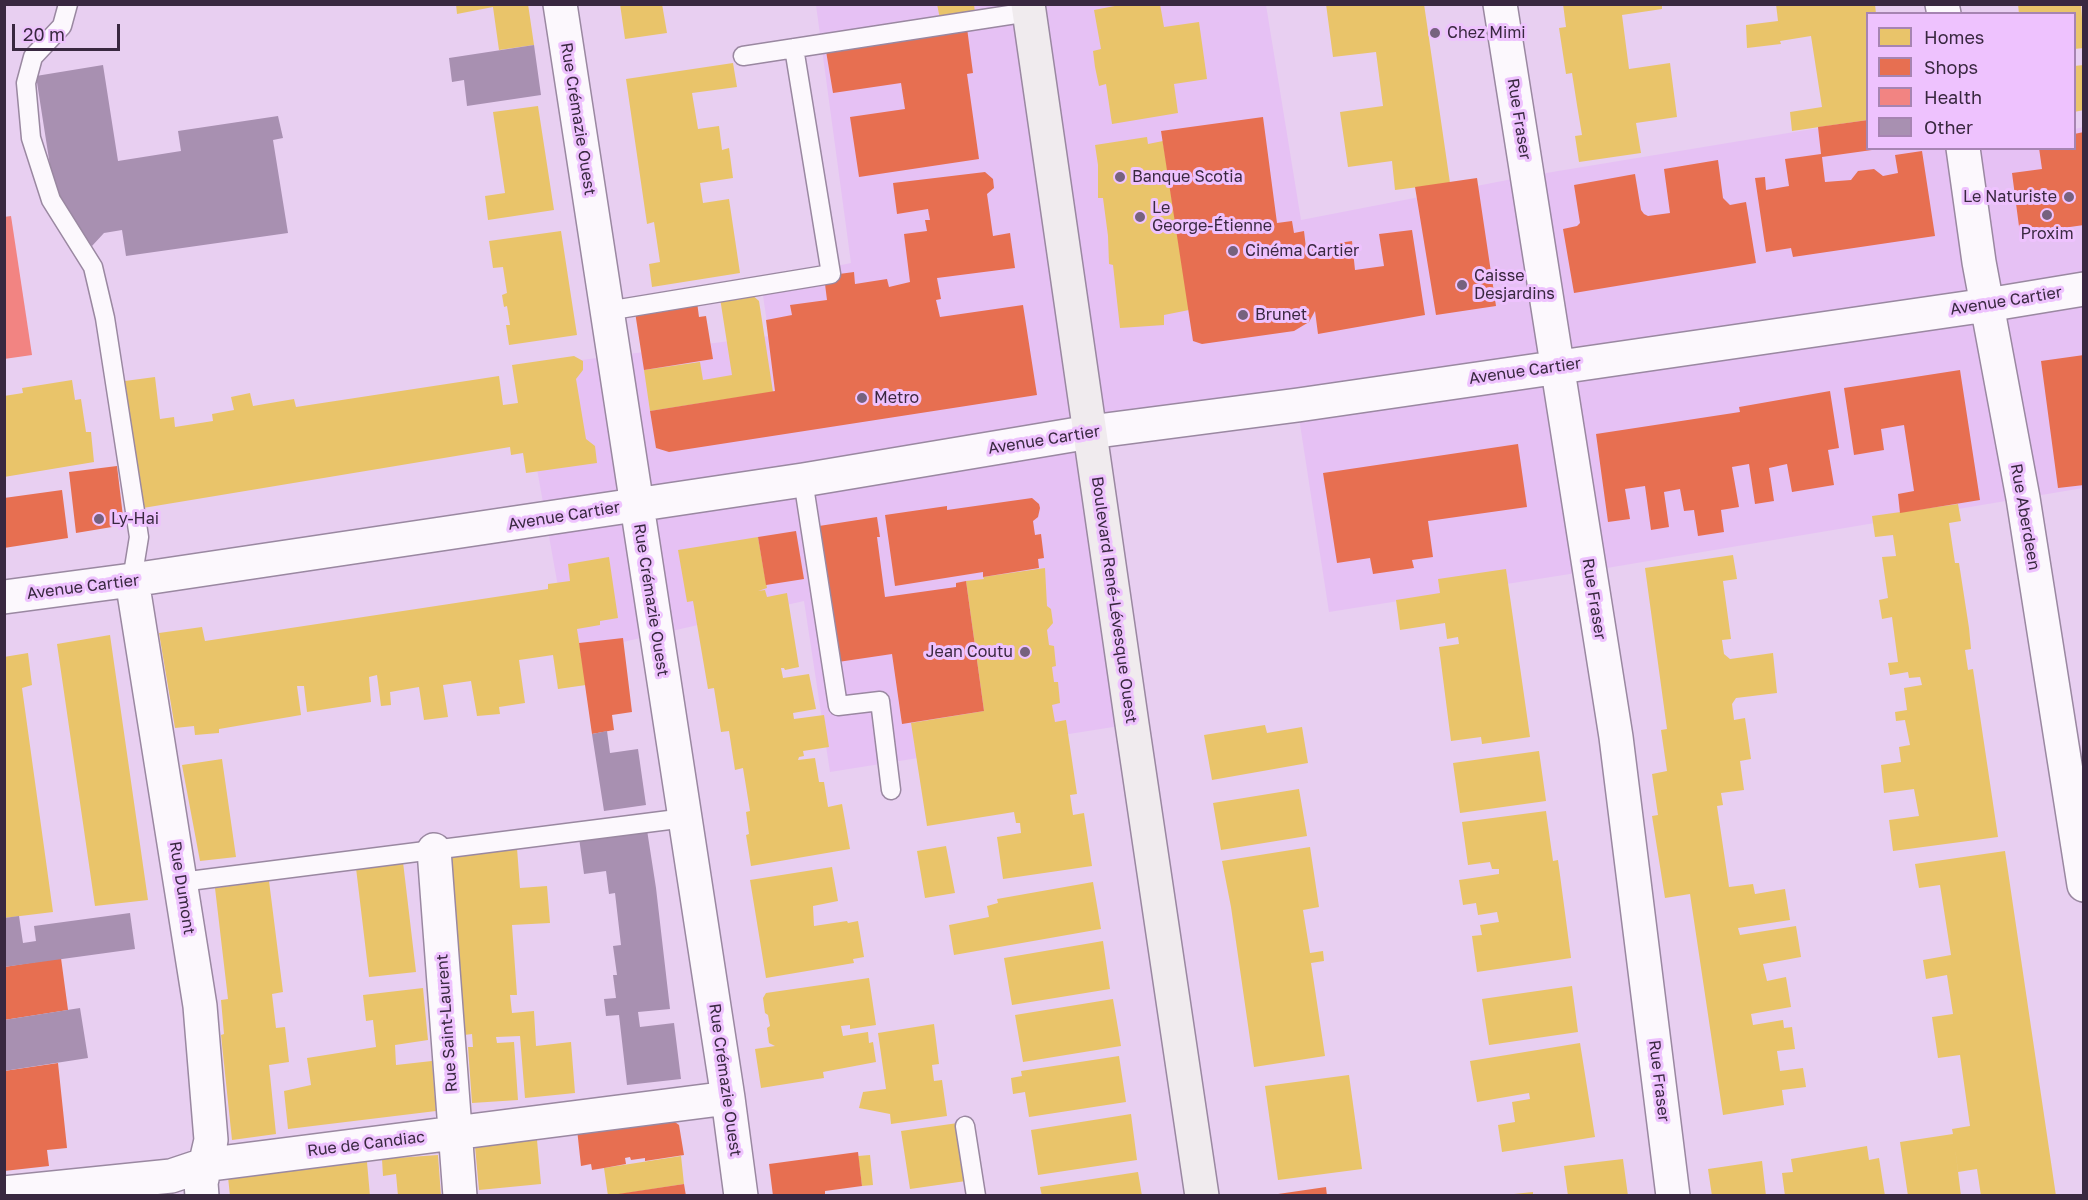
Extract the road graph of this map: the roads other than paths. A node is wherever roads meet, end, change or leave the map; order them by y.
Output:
1 (68, 4) edge
2 (560, 4) edge
3 (1500, 4) edge
4 (1028, 8) edge
5 (795, 48) junction
6 (743, 56) dead end
7 (1962, 150) edge
8 (2084, 289) edge
9 (1987, 305) junction
10 (607, 311) junction
11 (1556, 367) junction
12 (1090, 432) junction
13 (802, 480) junction
14 (636, 505) junction
15 (132, 580) junction
16 (4, 597) edge
17 (891, 790) dead end
18 (685, 818) junction
19 (434, 850) junction
20 (181, 882) junction
21 (2084, 885) edge
22 (728, 1098) junction
23 (965, 1126) dead end
24 (455, 1132) junction
25 (203, 1180) edge
26 (4, 1193) edge
27 (460, 1196) edge
28 (741, 1196) edge
29 (976, 1196) edge
30 (1202, 1196) edge
31 (1673, 1196) edge

1 - 15 lane
2 - 10 street, Rue Crémazie Ouest
3 - 11 street, Rue Fraser
4 - 5 lane
4 - 12 main road, Boulevard René-Lévesque Ouest
5 - 6 lane
5 - 10 lane
7 - 9 street, Rue Aberdeen
8 - 9 street, Avenue Cartier
9 - 11 street, Avenue Cartier
9 - 21 street, Rue Aberdeen
10 - 14 street, Rue Crémazie Ouest
11 - 12 street, Avenue Cartier
11 - 31 street, Rue Fraser
12 - 13 street, Avenue Cartier
12 - 30 main road, Boulevard René-Lévesque Ouest
13 - 14 street, Avenue Cartier
13 - 17 lane
14 - 15 street, Avenue Cartier
14 - 18 street, Rue Crémazie Ouest
15 - 16 street, Avenue Cartier
15 - 20 street, Rue Dumont
18 - 19 lane
18 - 22 street, Rue Crémazie Ouest
19 - 20 lane
19 - 24 street, Rue Saint-Laurent
20 - 25 street, Rue Dumont
22 - 24 street, Rue de Candiac
22 - 28 street, Rue Crémazie Ouest
23 - 29 lane
24 - 25 street, Rue de Candiac
24 - 27 street, Rue Saint-Laurent
25 - 26 street, Rue de Candiac

